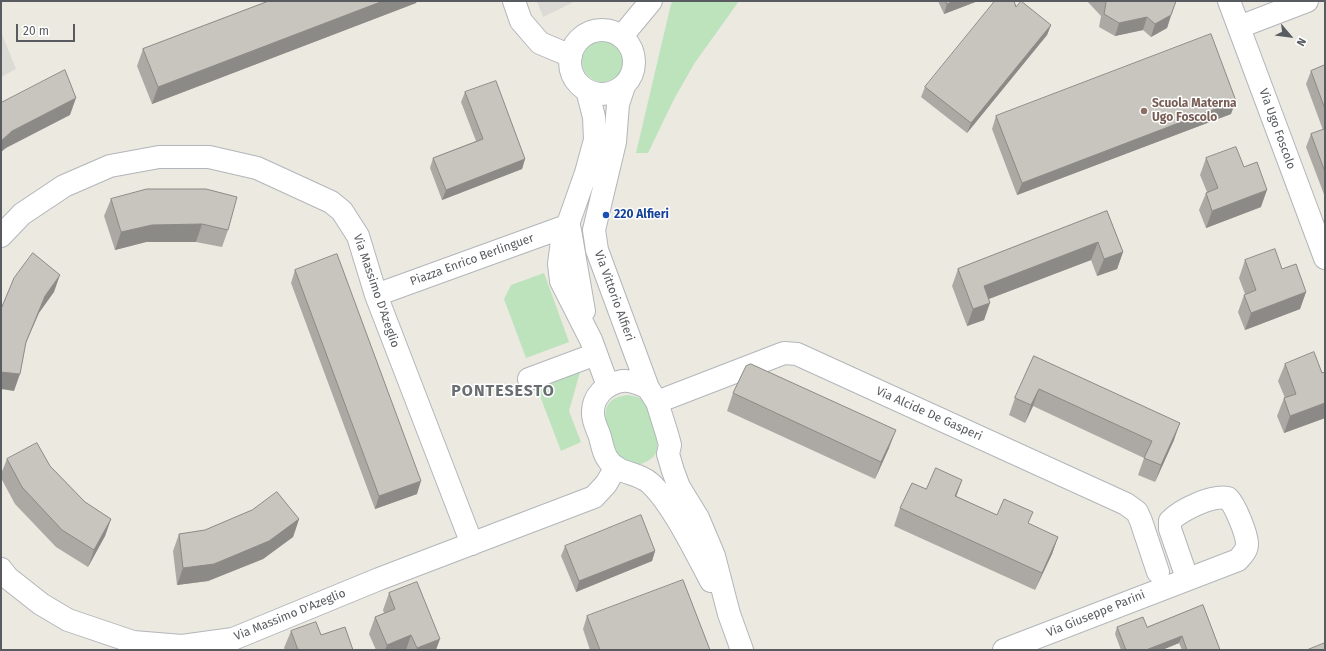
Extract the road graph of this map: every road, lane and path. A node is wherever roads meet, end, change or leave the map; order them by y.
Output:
1 (514, 1) edge
2 (651, 1) edge
3 (1229, 1) edge
4 (1307, 1) edge
5 (1239, 27) junction
6 (622, 36) junction
7 (571, 56) junction
8 (624, 86) junction
9 (587, 90) junction
10 (568, 225) junction
11 (1, 236) edge
12 (1325, 258) edge
13 (376, 296) junction
14 (593, 347) junction
15 (529, 379) dead end
16 (608, 386) junction
17 (653, 395) junction
18 (668, 454) junction
19 (616, 468) junction
20 (637, 474) junction
21 (472, 544) junction
22 (1, 569) edge
23 (1158, 572) dead end
24 (1187, 578) dead end
25 (729, 614) junction
26 (742, 650) edge
27 (1004, 650) edge

1 - 7 street
2 - 6 street
3 - 5 street, Via Ugo Foscolo
4 - 5 street
5 - 12 street, Via Ugo Foscolo
6 - 7 street
6 - 8 street
7 - 9 street
8 - 9 street
8 - 17 street, Via Vittorio Alfieri
9 - 10 street
10 - 13 street, Piazza Enrico Berlinguer
10 - 14 street
11 - 13 street, Via Massimo D'Azeglio
13 - 21 street, Via Massimo D'Azeglio
14 - 15 street
14 - 16 street
16 - 17 street
16 - 19 street
17 - 18 street, Via Vittorio Alfieri
17 - 23 street, Via Alcide De Gasperi
18 - 20 street
18 - 25 street, Via Vittorio Alfieri
19 - 20 street, Via Vittorio Alfieri
19 - 21 street, Via Massimo D'Azeglio
20 - 25 street, Via Vittorio Alfieri
21 - 22 street, Via Massimo D'Azeglio
24 - 27 street, Via Giuseppe Parini
25 - 26 street, Via Vittorio Alfieri

